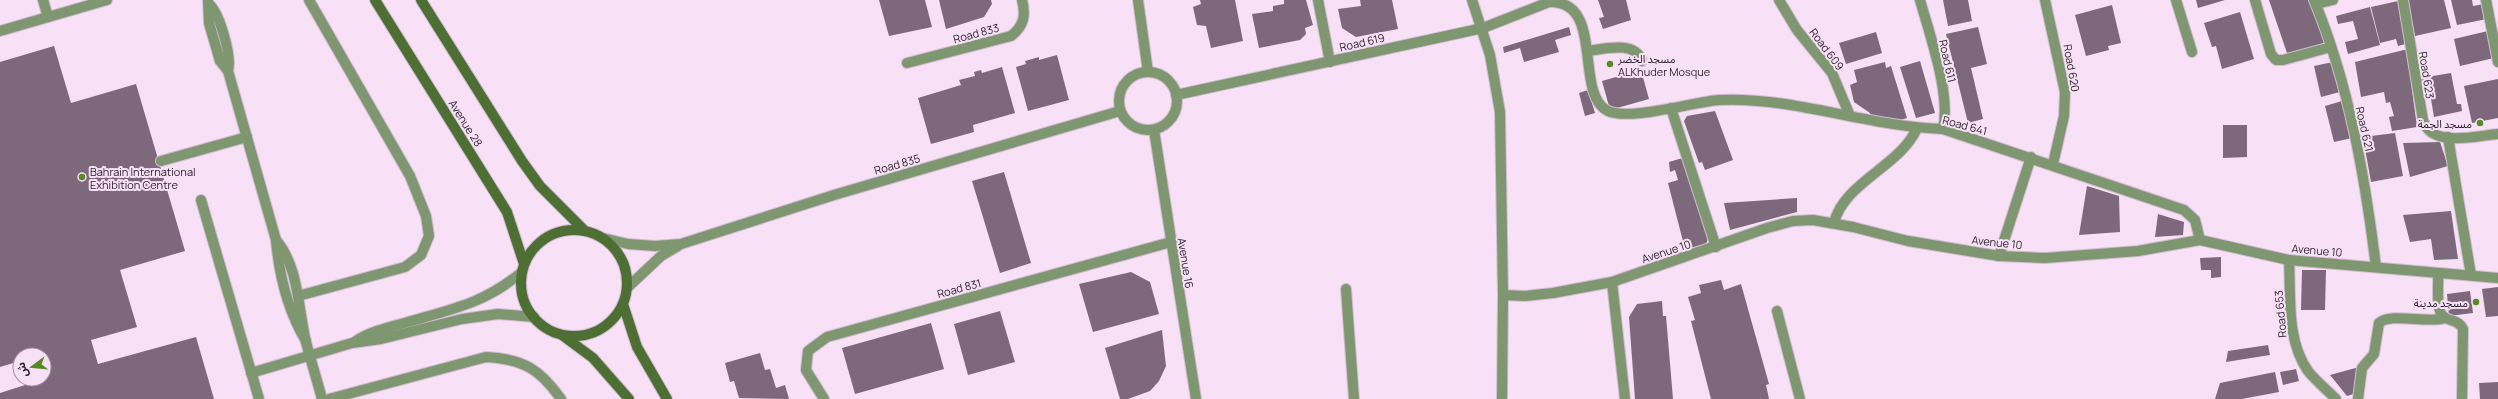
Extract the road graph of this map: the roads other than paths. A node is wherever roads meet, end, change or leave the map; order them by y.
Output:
1 (43, 0) edge
2 (107, 0) edge
3 (309, 0) edge
4 (375, 0) edge
5 (421, 0) edge
6 (1022, 0) edge
7 (1138, 0) edge
8 (1318, 0) edge
9 (1472, 0) edge
10 (1779, 0) edge
11 (1920, 0) edge
12 (2045, 0) edge
13 (2176, 0) edge
14 (2255, 0) edge
15 (2333, 0) edge
16 (2403, 0) edge
17 (2486, 0) edge
18 (208, 2) edge
19 (1564, 2) edge
20 (2315, 2) edge
21 (48, 17) junction
22 (1483, 28) junction
23 (0, 31) edge
24 (2331, 47) junction
25 (1588, 52) junction
26 (2192, 52) dead end
27 (1642, 61) dead end
28 (1330, 62) junction
29 (2498, 62) edge
30 (907, 63) dead end
31 (1148, 72) junction
32 (1176, 95) junction
33 (1671, 108) junction
34 (1120, 111) junction
35 (1850, 116) junction
36 (1917, 128) junction
37 (1944, 129) junction
38 (1154, 130) junction
39 (2498, 134) edge
40 (247, 137) junction
41 (2448, 137) junction
42 (2031, 157) junction
43 (161, 161) dead end
44 (2053, 164) junction
45 (201, 200) dead end
46 (1834, 223) junction
47 (584, 230) junction
48 (602, 238) junction
49 (276, 240) junction
50 (2200, 240) junction
51 (1171, 242) junction
52 (681, 244) junction
53 (1716, 247) junction
54 (1998, 256) junction
55 (2289, 260) junction
56 (2376, 267) junction
57 (523, 268) junction
58 (2438, 274) junction
59 (2471, 275) junction
60 (2498, 278) edge
61 (1612, 282) junction
62 (627, 288) junction
63 (1346, 289) dead end
64 (1503, 295) junction
65 (298, 296) junction
66 (623, 304) junction
67 (1777, 311) dead end
68 (534, 317) junction
69 (2444, 318) junction
70 (560, 334) junction
71 (306, 341) junction
72 (352, 343) junction
73 (310, 356) junction
74 (252, 373) junction
75 (259, 399) edge
76 (322, 399) edge
77 (329, 399) edge
78 (561, 399) edge
79 (629, 399) edge
80 (668, 399) edge
81 (824, 399) edge
82 (1196, 399) edge
83 (1354, 399) edge
84 (1502, 399) edge
85 (1625, 399) edge
86 (1800, 399) edge
87 (2336, 399) edge
88 (2358, 399) edge
89 (2462, 399) edge

1 - 21 street
2 - 21 street
3 - 65 street
4 - 57 main road, Avenue 28
5 - 47 main road
6 - 30 street, Road 833
7 - 31 street
8 - 28 street
9 - 22 street
10 - 35 street, Road 609
11 - 37 street, Road 611
12 - 44 street, Road 620
13 - 26 street
14 - 24 street
15 - 20 street
16 - 41 street, Road 623
17 - 29 street
18 - 40 street
19 - 22 street, Road 619
19 - 25 street
20 - 24 street, Road 621
21 - 23 street
22 - 28 street, Road 619
22 - 64 street
24 - 56 street, Road 621
25 - 27 street
25 - 33 street, Road 641
28 - 32 street, Road 619
31 - 32 street
31 - 34 street
32 - 38 street
33 - 35 street, Road 641
33 - 53 street
34 - 38 street
34 - 52 street, Road 835
35 - 36 street, Road 641
36 - 37 street, Road 641
36 - 46 street
37 - 42 street, Road 641
38 - 51 street, Avenue 16
39 - 41 street
40 - 43 street
40 - 49 street
41 - 59 street
42 - 44 street, Road 641
42 - 54 street
44 - 50 street, Road 641
45 - 74 street
46 - 53 street, Avenue 10
46 - 54 street, Avenue 10
47 - 48 main road
47 - 57 main road
48 - 52 street, Road 835
48 - 62 main road
49 - 65 street
49 - 71 street
50 - 54 street, Avenue 10
50 - 55 street, Avenue 10
51 - 81 street, Road 831
51 - 82 street, Avenue 16
52 - 62 street, Road 835
53 - 61 street, Avenue 10
55 - 56 street, Avenue 10
55 - 87 street, Road 653
56 - 58 street, Avenue 10
57 - 68 main road
57 - 72 street
58 - 59 street, Avenue 10
58 - 69 street
59 - 60 street, Avenue 10
61 - 64 street, Avenue 10
61 - 85 street
62 - 66 main road
63 - 83 street
64 - 84 street
65 - 71 street
66 - 70 main road
66 - 80 main road
67 - 86 street
68 - 70 main road
68 - 72 street
69 - 88 street
69 - 89 street
70 - 79 main road
71 - 73 street
72 - 73 street
73 - 74 street
73 - 76 street
74 - 75 street
77 - 78 street

